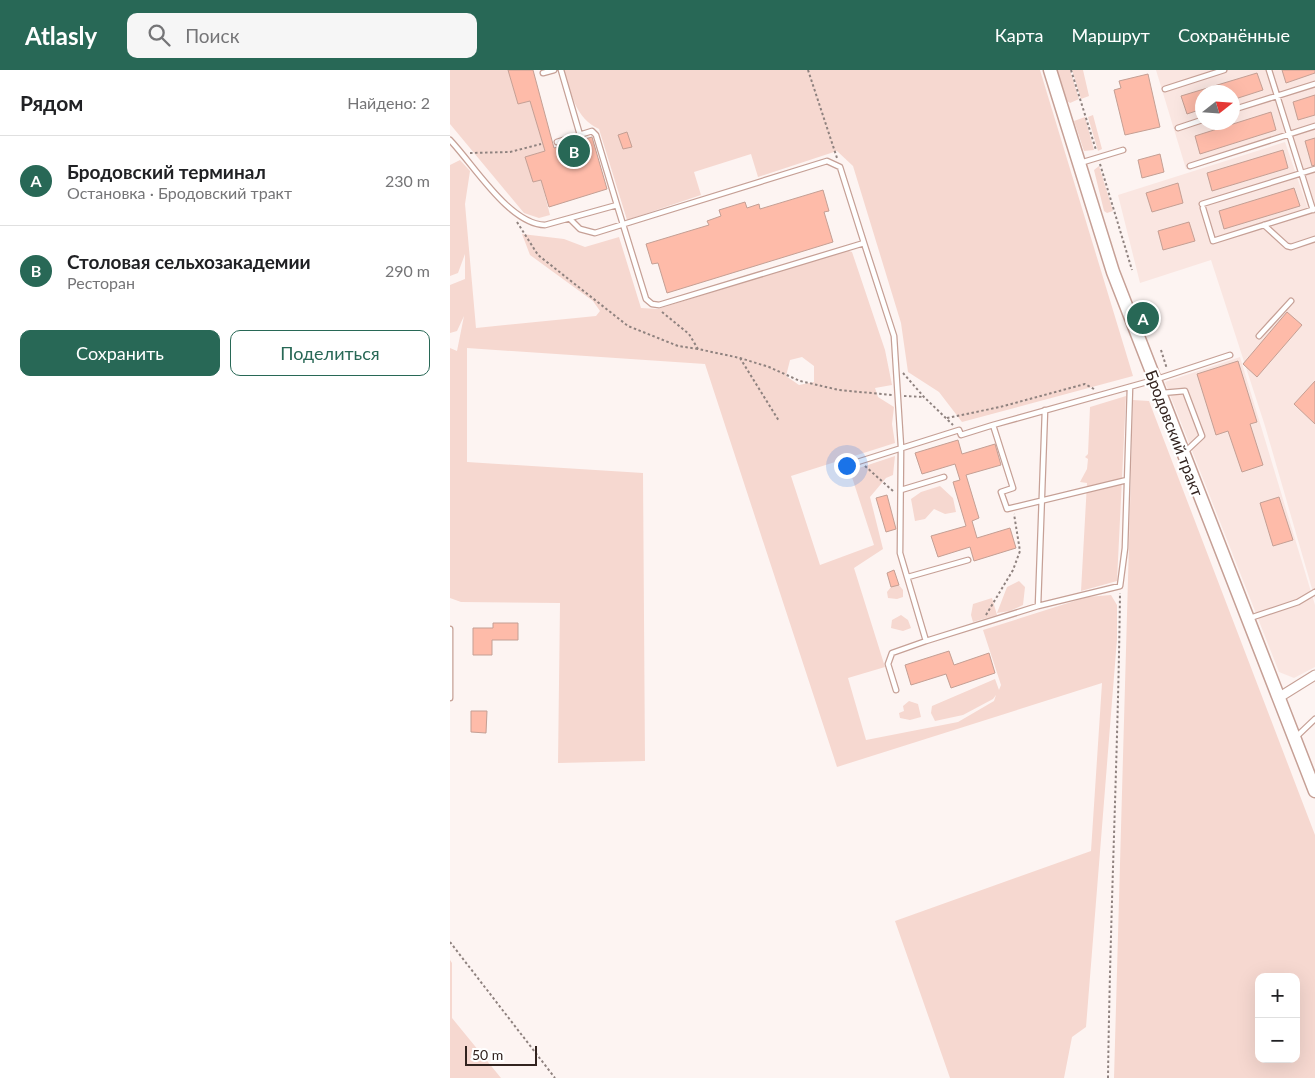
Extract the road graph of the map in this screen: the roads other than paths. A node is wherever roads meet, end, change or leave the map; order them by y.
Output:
1 (554, 70) edge
2 (560, 70) edge
3 (1050, 70) edge
4 (1224, 70) edge
5 (1269, 70) edge
6 (543, 73) dead end
7 (1315, 84) edge
8 (1165, 89) dead end
9 (1277, 96) junction
10 (1240, 108) edge
11 (1195, 122) edge
12 (1315, 126) edge
13 (1178, 128) dead end
14 (1289, 134) junction
15 (580, 135) junction
16 (450, 140) edge
17 (557, 142) dead end
18 (1123, 150) dead end
19 (1079, 163) junction
20 (1190, 166) dead end
21 (1315, 168) edge
22 (1301, 173) junction
23 (617, 205) junction
24 (1314, 210) edge
25 (570, 219) junction
26 (623, 224) junction
27 (1264, 225) junction
28 (1315, 240) edge
29 (864, 243) junction
30 (1291, 301) dead end
31 (1259, 336) dead end
32 (1230, 355) dead end
33 (1154, 380) junction
34 (1130, 387) junction
35 (1159, 394) junction
36 (1045, 410) junction
37 (993, 424) junction
38 (901, 446) junction
39 (1182, 455) junction
40 (848, 465) dead end
41 (944, 477) dead end
42 (1127, 480) junction
43 (900, 490) junction
44 (1043, 499) junction
45 (968, 560) dead end
46 (908, 578) junction
47 (1315, 592) edge
48 (1038, 606) junction
49 (1247, 619) junction
50 (450, 629) edge
51 (926, 641) junction
52 (1315, 675) edge
53 (896, 690) dead end
54 (450, 698) edge
55 (1278, 698) junction
56 (1315, 719) edge
57 (1294, 739) junction
58 (1315, 791) edge

1 - 6 lane
2 - 15 lane
3 - 19 street, Бродовский тракт
4 - 8 lane
5 - 9 lane
7 - 9 lane
9 - 10 lane
9 - 14 lane
11 - 13 lane
12 - 14 lane
14 - 20 lane
14 - 22 lane
15 - 17 lane
15 - 23 lane
16 - 25 lane
18 - 19 lane
19 - 33 street, Бродовский тракт
21 - 22 lane
22 - 24 lane
22 - 27 lane
23 - 25 lane
23 - 26 lane
24 - 27 lane
25 - 26 lane
26 - 29 lane
26 - 29 lane
27 - 28 lane
29 - 38 lane
30 - 31 lane
32 - 33 lane
33 - 34 lane
33 - 35 street, Бродовский тракт
34 - 36 lane
34 - 42 lane
35 - 39 street, Бродовский тракт
35 - 39 lane
36 - 37 lane
36 - 44 lane
37 - 38 lane
37 - 44 lane
38 - 40 lane
38 - 43 lane
39 - 49 street, Бродовский тракт
41 - 43 lane
42 - 44 lane
42 - 48 lane
43 - 46 lane
44 - 48 lane
45 - 46 lane
46 - 51 lane
47 - 49 lane
48 - 51 lane
49 - 55 street, Бродовский тракт
50 - 54 lane
51 - 53 lane
52 - 55 street
55 - 57 street, Бродовский тракт
56 - 57 lane
57 - 58 street, Бродовский тракт

